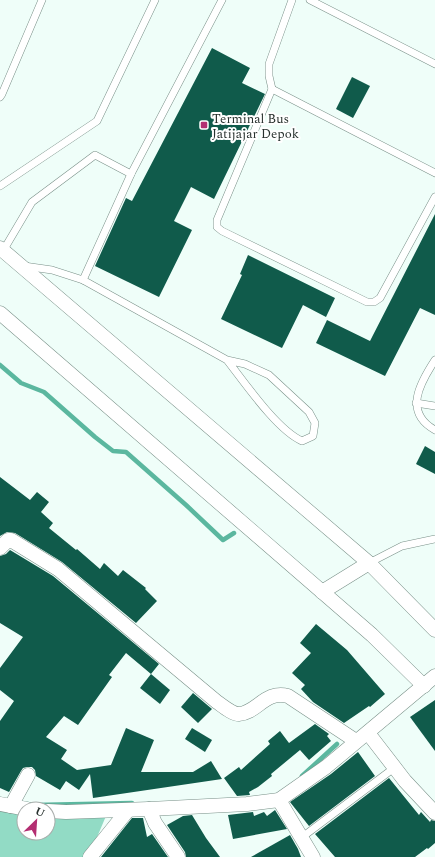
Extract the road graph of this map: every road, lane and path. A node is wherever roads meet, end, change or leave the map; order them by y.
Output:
1 (42, 0) edge
2 (155, 0) edge
3 (222, 0) edge
4 (292, 0) edge
5 (310, 0) edge
6 (435, 64) edge
7 (272, 89) junction
8 (0, 97) edge
9 (435, 172) edge
10 (131, 174) junction
11 (0, 186) edge
12 (435, 197) edge
13 (2, 249) edge
14 (20, 265) junction
15 (83, 280) junction
16 (0, 313) edge
17 (227, 360) junction
18 (435, 360) edge
19 (416, 403) junction
20 (435, 406) edge
21 (435, 430) edge
22 (435, 539) edge
23 (0, 548) edge
24 (369, 563) junction
25 (322, 592) junction
26 (435, 630) edge
27 (435, 676) edge
28 (424, 686) junction
29 (368, 733) junction
30 (356, 741) junction
31 (394, 768) junction
32 (28, 775) dead end
33 (279, 800) junction
34 (10, 802) edge
35 (149, 809) junction
36 (128, 810) junction
37 (56, 811) edge
38 (435, 813) edge
39 (301, 838) junction
40 (90, 857) edge
41 (178, 857) edge
42 (312, 857) edge

1 - 8 lane
2 - 11 lane
3 - 10 lane
4 - 7 lane
5 - 6 lane
7 - 9 lane
7 - 12 lane
10 - 13 lane
10 - 15 lane
13 - 14 street
14 - 15 lane
14 - 24 street
15 - 17 lane
16 - 25 street
17 - 17 lane
18 - 19 lane
19 - 20 lane
19 - 21 lane
22 - 24 lane
23 - 30 street
24 - 25 street
24 - 26 street
25 - 28 street
27 - 28 street
28 - 29 street
29 - 30 street
29 - 31 street
30 - 33 street
31 - 38 street
31 - 39 lane
32 - 34 street
33 - 35 street
33 - 39 street
35 - 36 street
35 - 41 street
36 - 37 street
36 - 40 street
39 - 42 street

